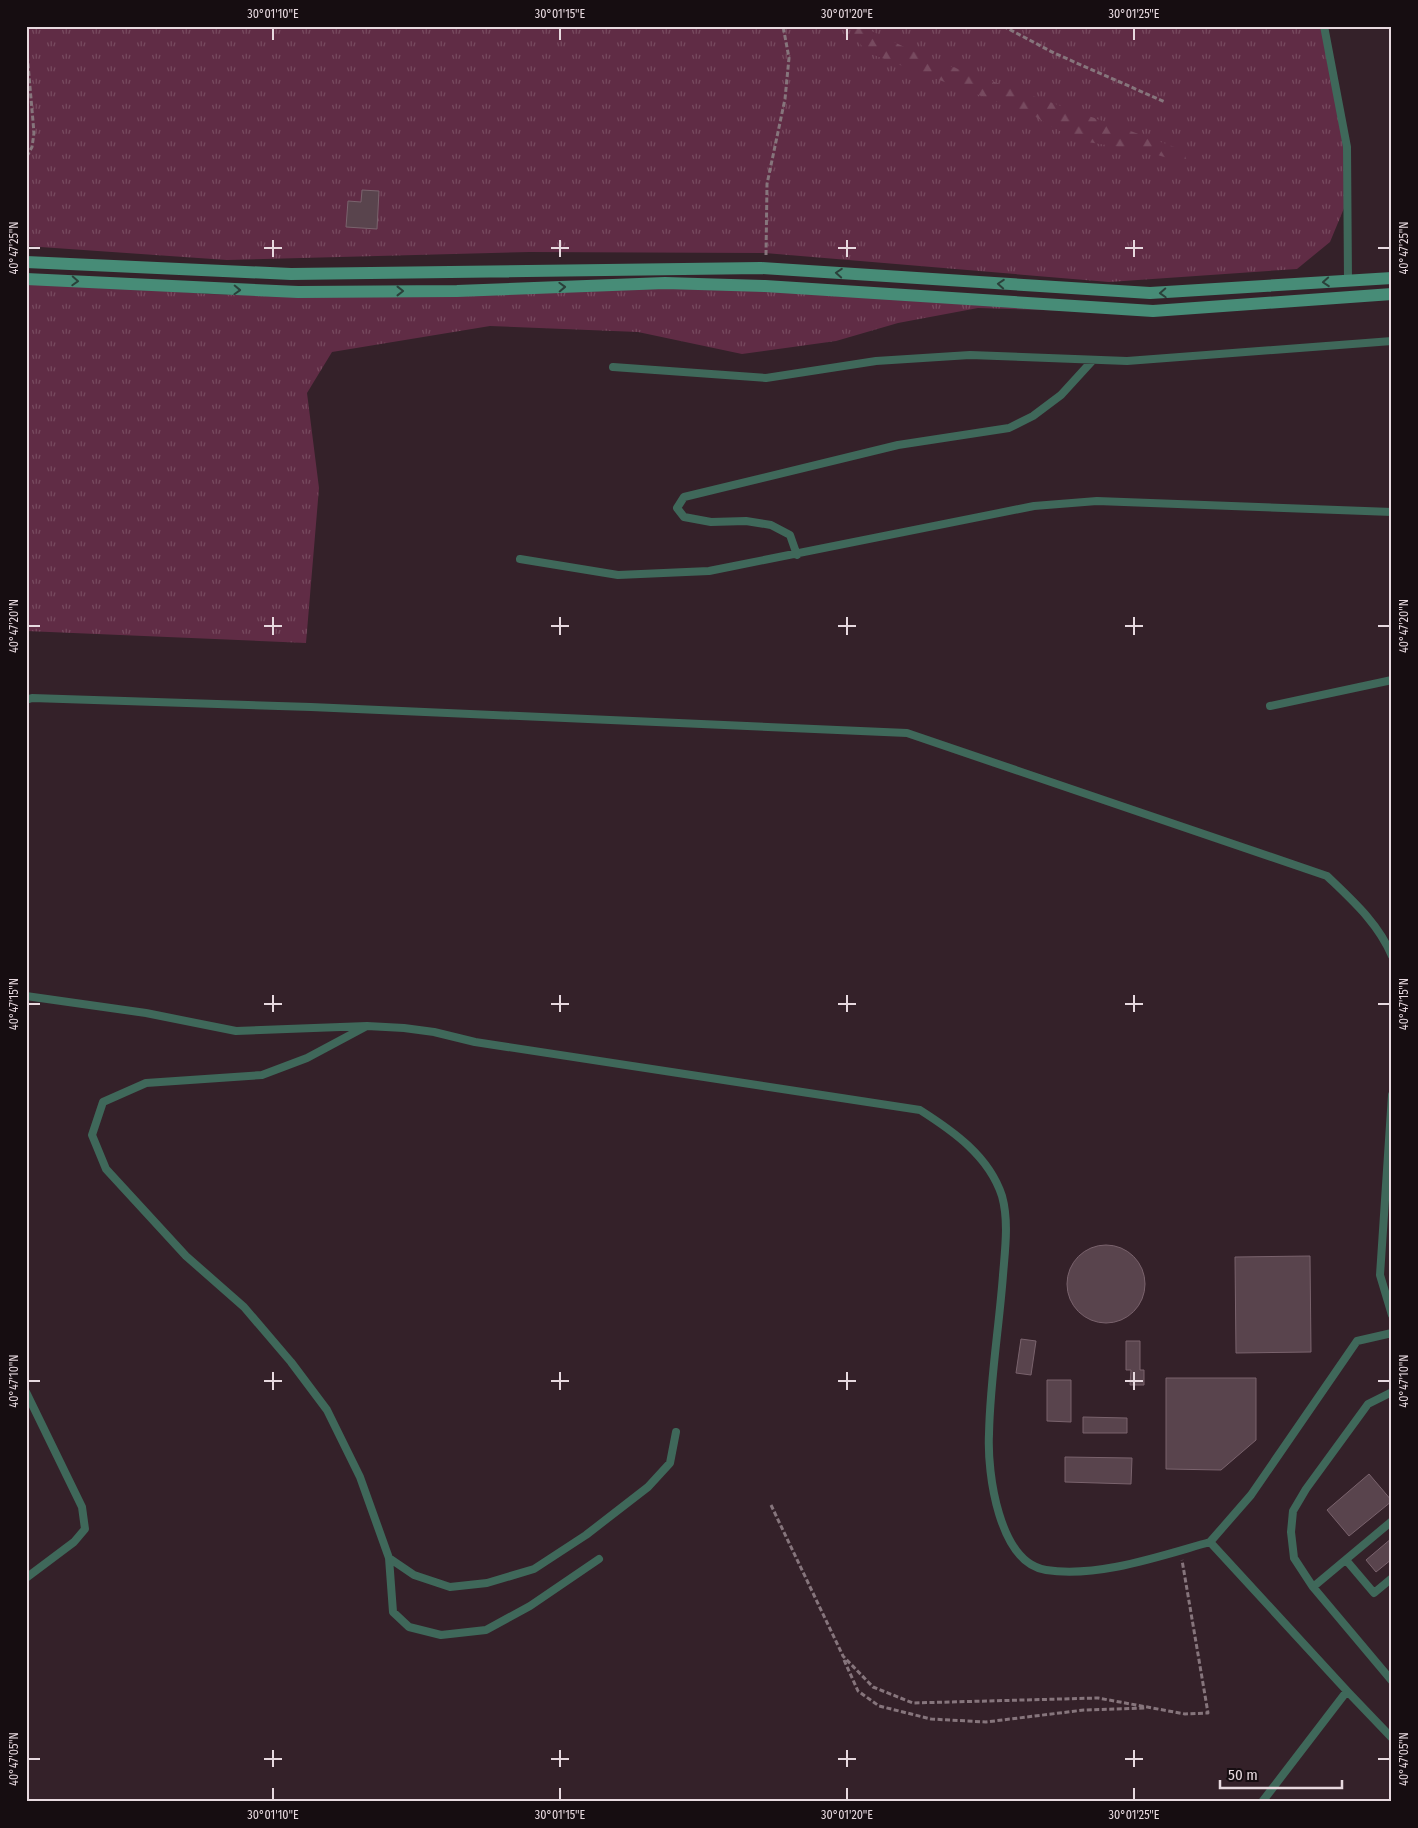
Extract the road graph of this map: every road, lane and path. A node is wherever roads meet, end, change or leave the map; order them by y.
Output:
1 (783, 26) edge
2 (1004, 26) edge
3 (1324, 26) edge
4 (26, 41) edge
5 (1165, 102) dead end
6 (26, 158) edge
7 (26, 262) edge
8 (766, 268) junction
9 (1392, 278) edge
10 (26, 279) edge
11 (1348, 281) junction
12 (1392, 294) edge
13 (1392, 341) edge
14 (1093, 360) junction
15 (614, 367) dead end
16 (1392, 512) edge
17 (797, 555) junction
18 (520, 559) dead end
19 (1392, 680) edge
20 (26, 700) edge
21 (1270, 706) dead end
22 (1392, 956) edge
23 (26, 996) edge
24 (367, 1026) junction
25 (1392, 1094) edge
26 (1392, 1316) edge
27 (1392, 1333) edge
28 (26, 1392) edge
29 (1392, 1392) edge
30 (676, 1432) dead end
31 (771, 1505) dead end
32 (1392, 1521) edge
33 (1210, 1542) junction
34 (1180, 1550) junction
35 (390, 1558) junction
36 (599, 1559) dead end
37 (1346, 1560) junction
38 (26, 1578) edge
39 (1392, 1578) edge
40 (1313, 1587) junction
41 (843, 1656) junction
42 (1390, 1676) edge
43 (1347, 1691) junction
44 (1153, 1708) junction
45 (1392, 1738) edge
46 (1262, 1802) edge

1 - 8 path
2 - 5 path
3 - 11 lane
4 - 6 path
7 - 8 main road
11 -> 8 main road
9 - 11 main road
10 -> 12 main road
13 - 14 lane
14 - 15 lane
14 - 17 lane
16 - 17 lane
17 - 18 lane
19 - 21 lane
20 - 22 lane
23 - 24 lane
24 - 34 lane
24 - 35 lane
25 - 26 lane
27 - 33 lane
28 - 38 lane
29 - 40 lane
30 - 35 lane
31 - 41 path
32 - 37 lane
33 - 34 lane
33 - 43 lane
34 - 44 path
35 - 36 lane
37 - 39 lane
37 - 40 lane
40 - 42 lane
41 - 44 path
41 - 44 path
43 - 45 lane
43 - 46 lane

